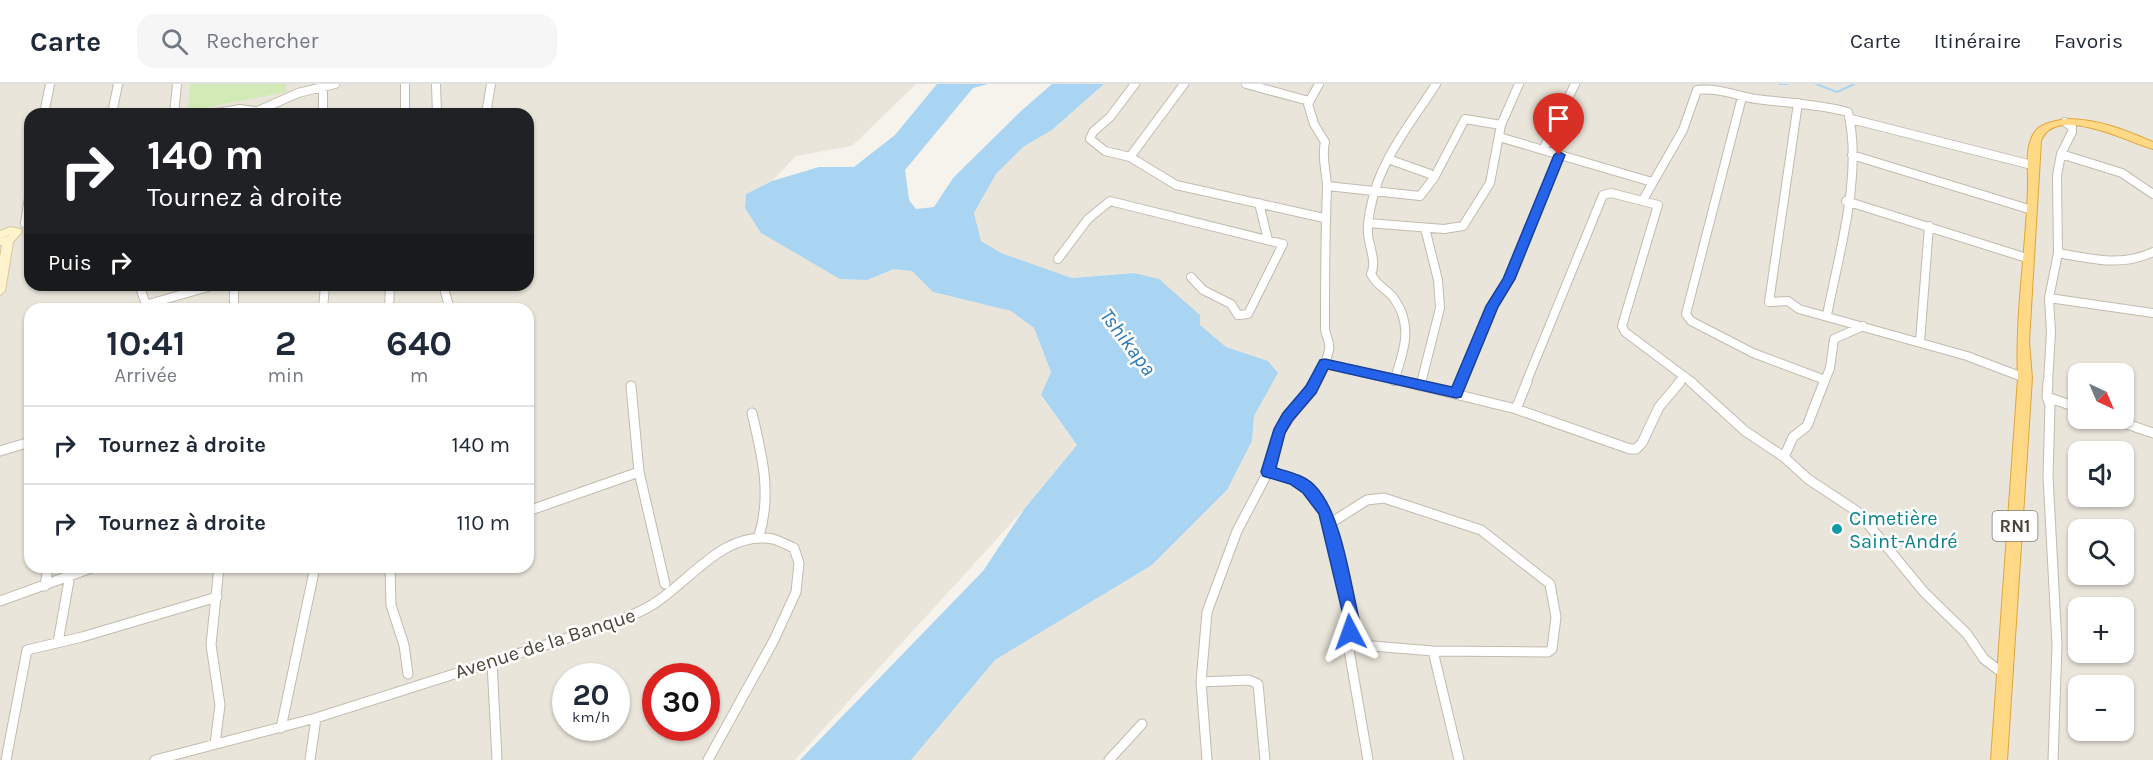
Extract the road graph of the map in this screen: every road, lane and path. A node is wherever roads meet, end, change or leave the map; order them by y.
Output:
1 (50, 84) edge
2 (118, 84) edge
3 (177, 84) edge
4 (298, 84) edge
5 (332, 84) edge
6 (405, 84) edge
7 (436, 84) edge
8 (491, 84) edge
9 (1135, 84) edge
10 (1184, 84) edge
11 (1246, 84) edge
12 (1319, 84) edge
13 (1436, 84) edge
14 (1519, 84) edge
15 (1575, 84) edge
16 (322, 87) junction
17 (298, 93) junction
18 (1742, 97) junction
19 (1309, 101) junction
20 (1798, 103) junction
21 (45, 108) edge
22 (113, 108) edge
23 (175, 108) edge
24 (262, 108) edge
25 (323, 108) edge
26 (405, 108) edge
27 (437, 108) edge
28 (488, 108) edge
29 (1851, 119) junction
30 (2065, 122) junction
31 (1501, 124) junction
32 (1499, 137) junction
33 (2153, 146) edge
34 (1543, 150) junction
35 (2061, 154) junction
36 (1559, 155) junction
37 (1852, 155) junction
38 (1130, 157) junction
39 (1388, 159) junction
40 (2032, 165) junction
41 (1434, 178) junction
42 (1652, 182) junction
43 (1327, 186) junction
44 (1376, 190) junction
45 (2153, 194) edge
46 (1642, 200) junction
47 (1846, 201) junction
48 (1259, 203) junction
49 (2032, 210) junction
50 (1324, 218) junction
51 (1368, 223) junction
52 (24, 224) edge
53 (1929, 226) junction
54 (1425, 228) junction
55 (14, 231) joint
56 (2, 237) edge
57 (1268, 240) junction
58 (2153, 252) edge
59 (2058, 253) junction
60 (1058, 259) dead end
61 (2030, 260) junction
62 (1191, 277) dead end
63 (0, 291) edge
64 (196, 291) edge
65 (2049, 298) junction
66 (159, 303) edge
67 (2153, 313) edge
68 (1827, 315) junction
69 (1863, 326) junction
70 (1920, 342) junction
71 (1325, 364) junction
72 (1683, 378) junction
73 (2025, 378) junction
74 (1825, 380) junction
75 (1394, 381) junction
76 (631, 386) dead end
77 (1420, 386) junction
78 (1456, 393) junction
79 (2047, 397) junction
80 (2068, 404) edge
81 (1516, 409) junction
82 (752, 413) dead end
83 (2134, 427) edge
84 (2153, 433) edge
85 (24, 444) edge
86 (0, 451) edge
87 (1784, 457) junction
88 (639, 472) junction
89 (1268, 472) junction
90 (534, 509) edge
91 (1329, 524) junction
92 (759, 536) junction
93 (47, 573) edge
94 (76, 573) edge
95 (219, 573) edge
96 (313, 573) edge
97 (390, 573) edge
98 (70, 575) junction
99 (665, 584) dead end
100 (45, 586) junction
101 (217, 597) junction
102 (0, 601) edge
103 (58, 642) junction
104 (1348, 644) junction
105 (1433, 651) junction
106 (492, 662) junction
107 (408, 674) dead end
108 (2005, 675) junction
109 (1201, 682) junction
110 (316, 718) junction
111 (1142, 724) dead end
112 (281, 728) junction
113 (215, 744) junction
114 (166, 758) edge
115 (6, 760) edge
116 (155, 760) edge
117 (310, 760) edge
118 (497, 760) edge
119 (708, 760) edge
120 (1109, 760) edge
121 (1207, 760) edge
122 (1265, 760) edge
123 (1368, 760) edge
124 (1458, 760) edge
125 (1999, 760) edge
126 (2053, 760) edge

1 - 21 street
2 - 22 street
3 - 23 street
4 - 17 street
5 - 16 street
6 - 26 street
7 - 27 street
8 - 28 street
9 - 38 street
10 - 38 street
11 - 19 street
12 - 19 street
13 - 39 street
14 - 31 street
15 - 34 street
16 - 17 street
16 - 25 street
17 - 24 street
18 - 20 street
18 - 42 street
18 - 74 street
19 - 43 street
20 - 29 street
20 - 68 street
29 - 37 street
29 - 40 street
30 - 33 highway, RN1
30 - 35 street
30 - 40 highway, RN1
31 - 32 street
31 - 41 street
32 - 34 street
32 - 54 street
34 - 36 street
35 - 45 street
35 - 59 street
36 - 42 street
36 - 78 street
37 - 47 street
37 - 49 street
38 - 48 street
39 - 41 street
39 - 44 street
40 - 49 highway, RN1
41 - 44 street
42 - 46 street
43 - 44 street
43 - 50 street
44 - 51 street
46 - 72 street
46 - 81 street
47 - 53 street
47 - 68 street
48 - 50 street
48 - 57 street
49 - 61 highway, RN1
50 - 71 street
51 - 54 street
51 - 75 street
52 - 55 street
53 - 61 street
53 - 70 street
54 - 77 street
55 - 56 main road
56 - 63 main road
57 - 60 street
57 - 62 street
58 - 59 street
59 - 65 street
61 - 73 highway, RN1
64 - 66 street
65 - 67 street
65 - 79 street
68 - 69 street
69 - 70 street
69 - 74 street
70 - 73 street
71 - 75 street
71 - 89 street
72 - 81 street
72 - 87 street
73 - 108 highway, RN1
74 - 87 street
75 - 77 street
76 - 88 street
77 - 78 street
78 - 81 street
79 - 80 street
79 - 126 street
82 - 92 street
83 - 84 street
85 - 86 street
87 - 108 street
88 - 90 street
88 - 99 street
89 - 91 street
89 - 109 street
91 - 104 street
91 - 105 street
92 - 106 street, Avenue de la Banque
92 - 119 street
93 - 100 street
94 - 98 street
95 - 101 street
96 - 112 street
97 - 107 street
98 - 100 street
98 - 103 street
100 - 102 street
101 - 103 street
101 - 113 street
103 - 115 street
104 - 105 street
104 - 123 street
105 - 124 street
106 - 110 street, Avenue de la Banque
106 - 118 street
108 - 125 highway, RN1
109 - 121 street
109 - 122 street
110 - 112 street, Avenue de la Banque
110 - 117 street
111 - 120 street
112 - 113 street, Avenue de la Banque
113 - 114 street, Avenue de la Banque
114 - 116 street, Avenue de la Banque

